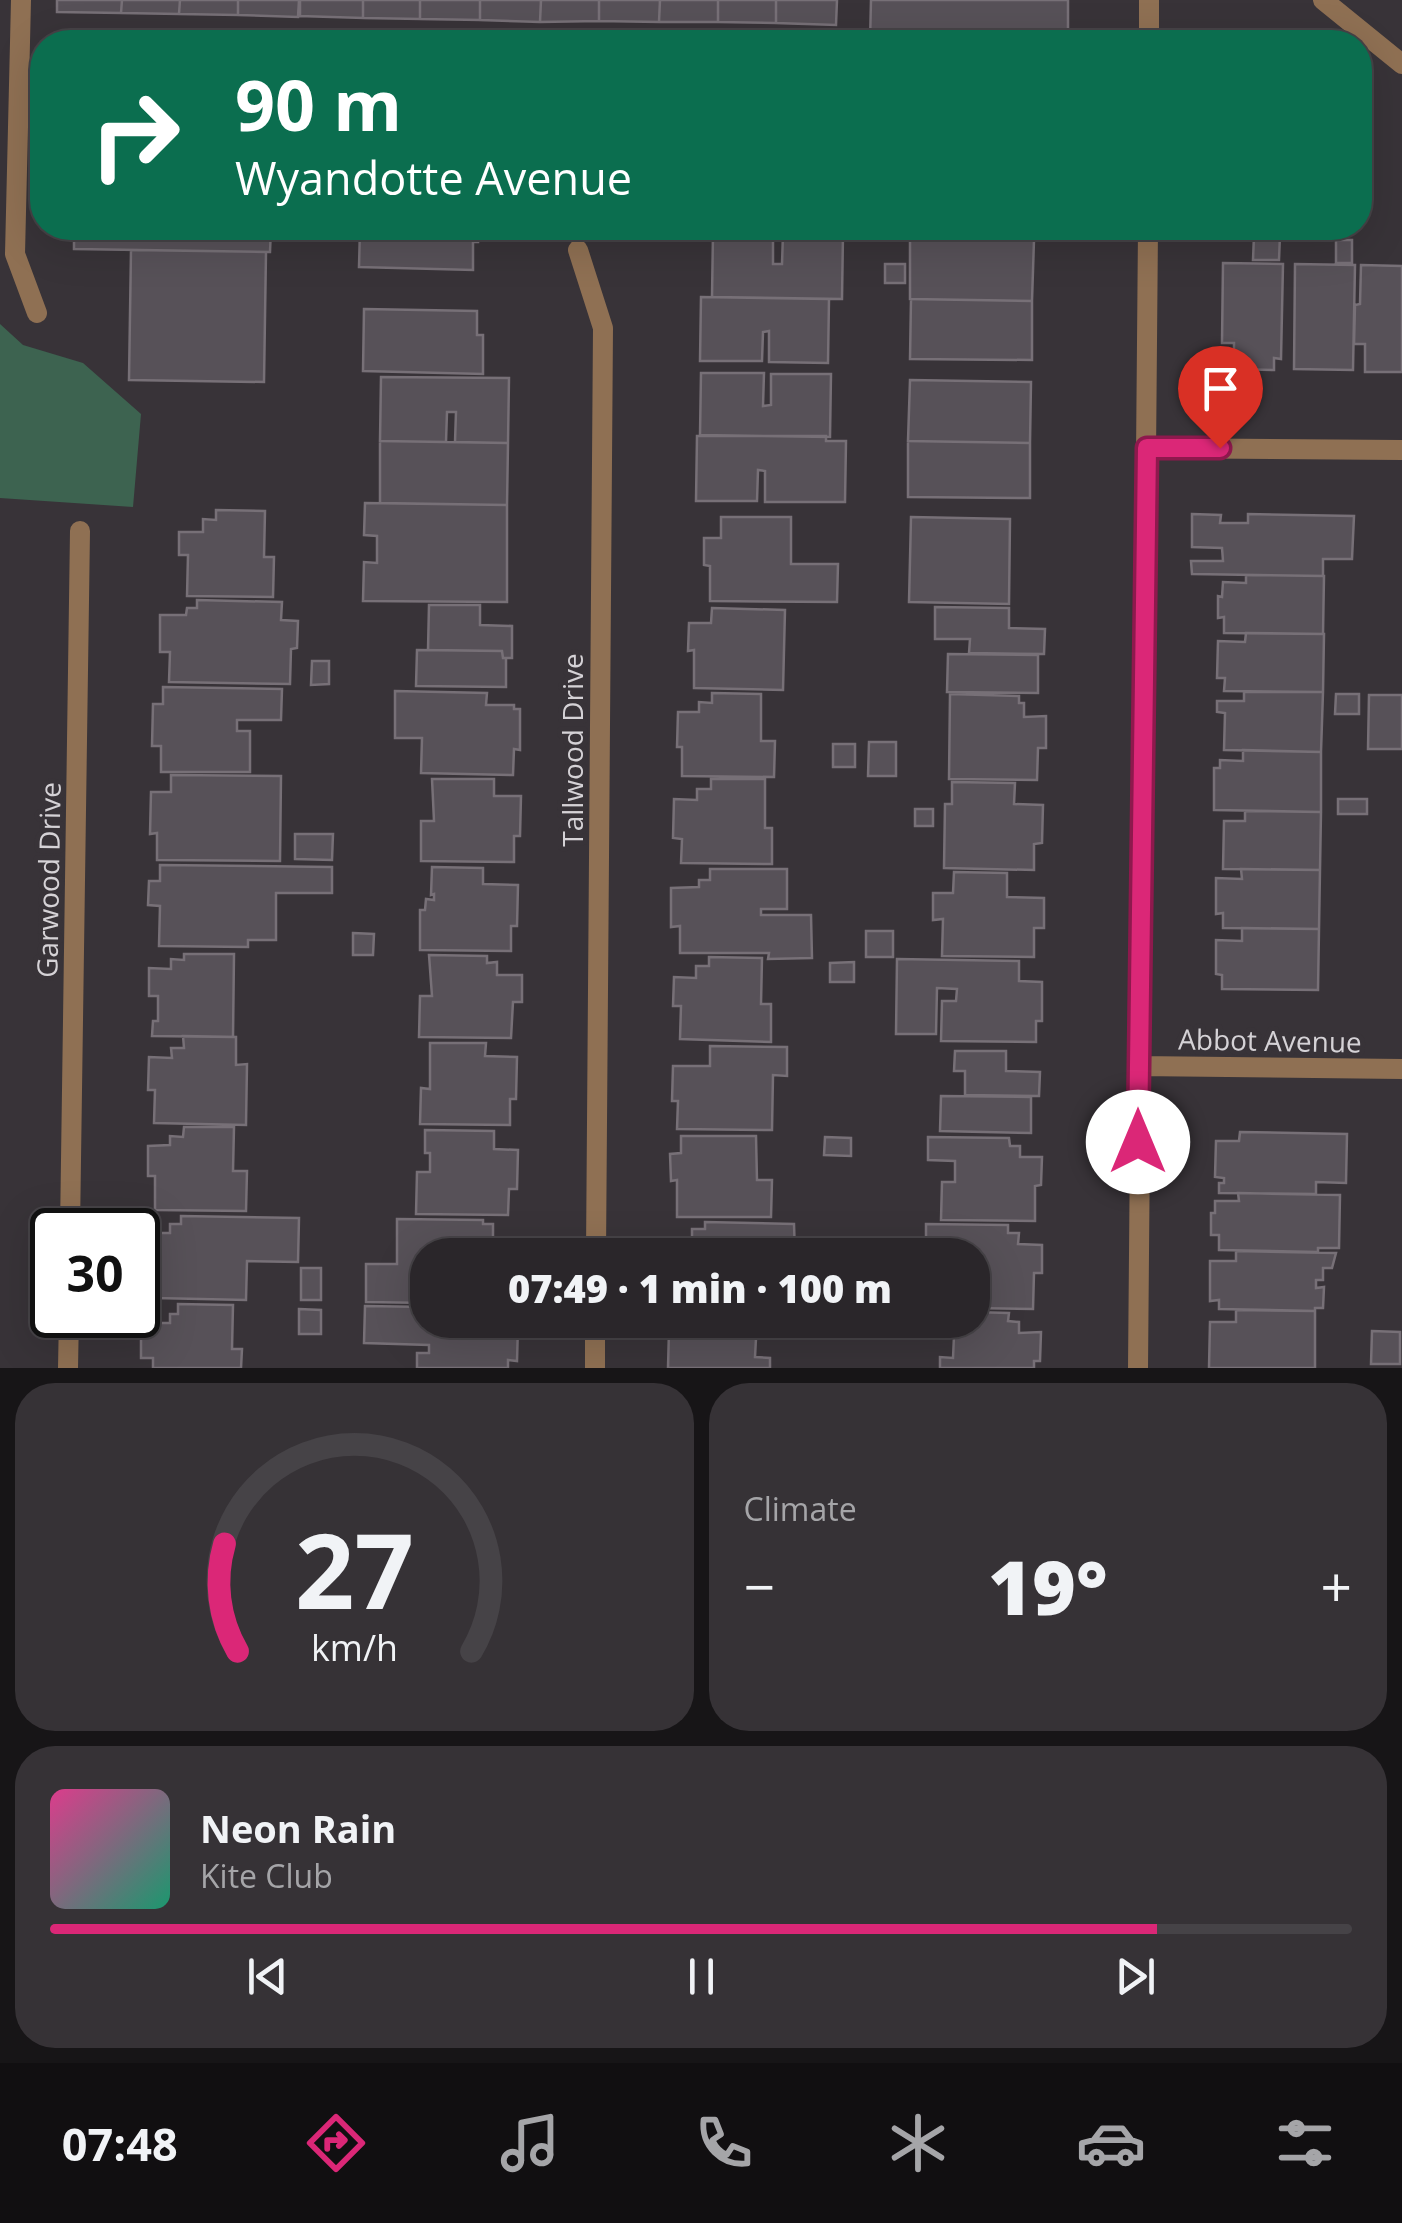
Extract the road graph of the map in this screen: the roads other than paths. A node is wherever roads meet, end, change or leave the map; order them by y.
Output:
1 (20, 0) edge
2 (1149, 0) edge
3 (1323, 0) edge
4 (1149, 30) edge
5 (1360, 30) edge
6 (1372, 40) edge
7 (1402, 64) edge
8 (1148, 240) edge
9 (578, 250) dead end
10 (37, 313) dead end
11 (1147, 448) junction
12 (1402, 450) edge
13 (80, 530) dead end
14 (1138, 1066) junction
15 (1402, 1069) edge
16 (70, 1208) edge
17 (596, 1238) edge
18 (69, 1338) edge
19 (596, 1338) edge
20 (68, 1368) edge
21 (595, 1368) edge
22 (1138, 1368) edge

1 - 10 street
2 - 4 street
3 - 5 street
6 - 7 street
8 - 11 street
9 - 17 street, Tallwood Drive
11 - 12 street
11 - 14 street
13 - 16 street, Garwood Drive
14 - 15 street, Abbot Avenue
14 - 22 street
18 - 20 street
19 - 21 street

